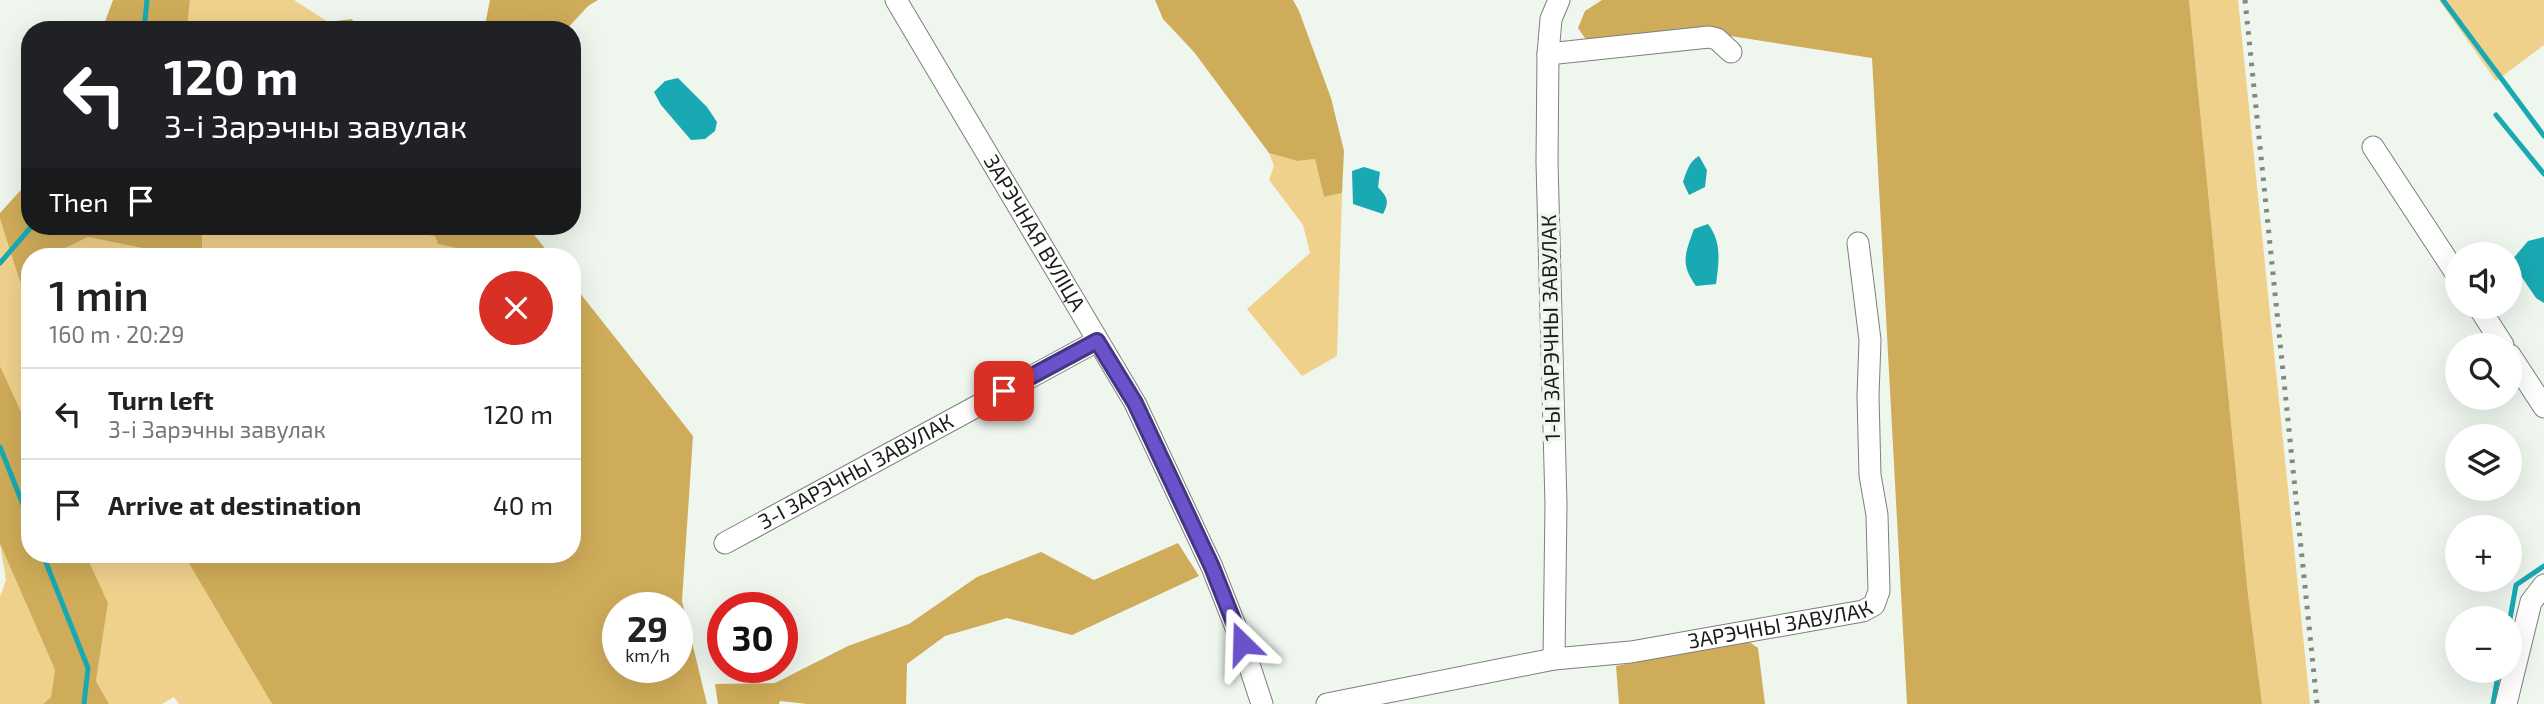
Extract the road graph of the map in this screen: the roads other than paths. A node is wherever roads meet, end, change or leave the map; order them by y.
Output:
1 (896, 0) edge
2 (1559, 0) edge
3 (1731, 52) dead end
4 (1548, 54) junction
5 (2373, 147) dead end
6 (1858, 243) dead end
7 (2445, 257) edge
8 (1097, 341) junction
9 (2522, 373) edge
10 (2544, 407) edge
11 (724, 543) dead end
12 (2544, 586) edge
13 (1554, 659) junction
14 (1262, 704) edge
15 (1327, 704) edge
16 (2506, 704) edge

1 - 8 street, ЗАРЭЧНАЯ ВУЛІЦА
2 - 4 street, 1-Ы ЗАРЭЧНЫ ЗАВУЛАК
3 - 4 street
4 - 13 street, 1-Ы ЗАРЭЧНЫ ЗАВУЛАК
5 - 7 street
6 - 13 street, ЗАРЭЧНЫ ЗАВУЛАК
8 - 11 street, 3-І ЗАРЭЧНЫ ЗАВУЛАК
8 - 14 street, ЗАРЭЧНАЯ ВУЛІЦА
9 - 10 street
12 - 16 street
13 - 15 street, ЗАРЭЧНЫ ЗАВУЛАК

